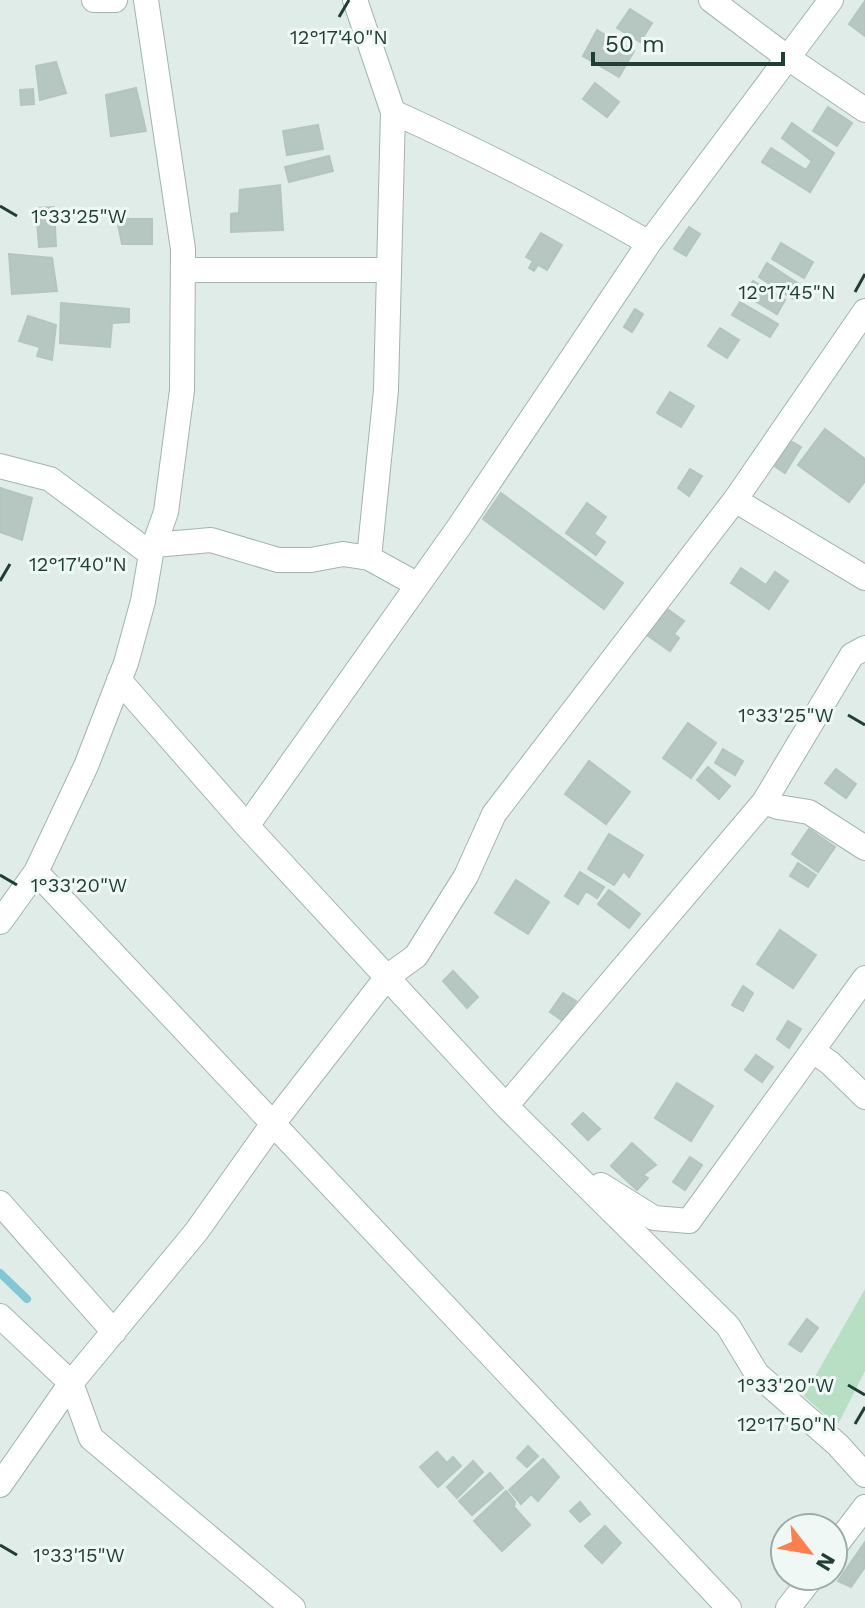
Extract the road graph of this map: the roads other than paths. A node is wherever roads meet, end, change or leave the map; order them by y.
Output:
1 (94, 0) edge
2 (115, 0) edge
3 (146, 0) edge
4 (355, 0) edge
5 (711, 0) edge
6 (831, 0) edge
7 (788, 58) junction
8 (865, 110) edge
9 (393, 112) junction
10 (649, 243) junction
11 (183, 270) junction
12 (389, 270) junction
13 (862, 323) edge
14 (0, 466) edge
15 (735, 500) junction
16 (153, 550) junction
17 (369, 558) junction
18 (865, 578) edge
19 (418, 585) junction
20 (865, 648) edge
21 (119, 680) junction
22 (764, 802) junction
23 (247, 826) junction
24 (865, 848) edge
25 (36, 872) junction
26 (0, 922) edge
27 (387, 977) junction
28 (865, 978) edge
29 (813, 1051) junction
30 (865, 1097) edge
31 (506, 1106) junction
32 (272, 1125) junction
33 (563, 1163) junction
34 (0, 1203) edge
35 (0, 1316) edge
36 (114, 1332) junction
37 (71, 1383) junction
38 (865, 1475) edge
39 (0, 1485) edge
40 (865, 1507) edge
41 (849, 1528) edge
42 (800, 1592) edge
43 (293, 1608) edge
44 (729, 1608) edge
45 (788, 1608) edge

1 - 2 street
3 - 11 street
4 - 9 street
5 - 7 street
6 - 7 street
7 - 8 street
7 - 10 street
9 - 10 street
9 - 12 street
10 - 19 street
11 - 12 street
11 - 16 street
12 - 17 street
13 - 15 street
14 - 16 street
15 - 18 street
15 - 27 street
16 - 17 street
16 - 21 street
17 - 19 street
19 - 23 street
20 - 22 street
21 - 23 street
21 - 25 street
22 - 24 street
22 - 31 street
23 - 27 street
25 - 26 street
25 - 32 street
27 - 31 street
27 - 32 street
28 - 29 street
29 - 30 street
29 - 33 street
31 - 33 street
32 - 36 street
32 - 44 street
33 - 38 street
34 - 36 street
35 - 37 street
36 - 37 street
37 - 39 street
37 - 43 street
40 - 41 street
42 - 45 street

